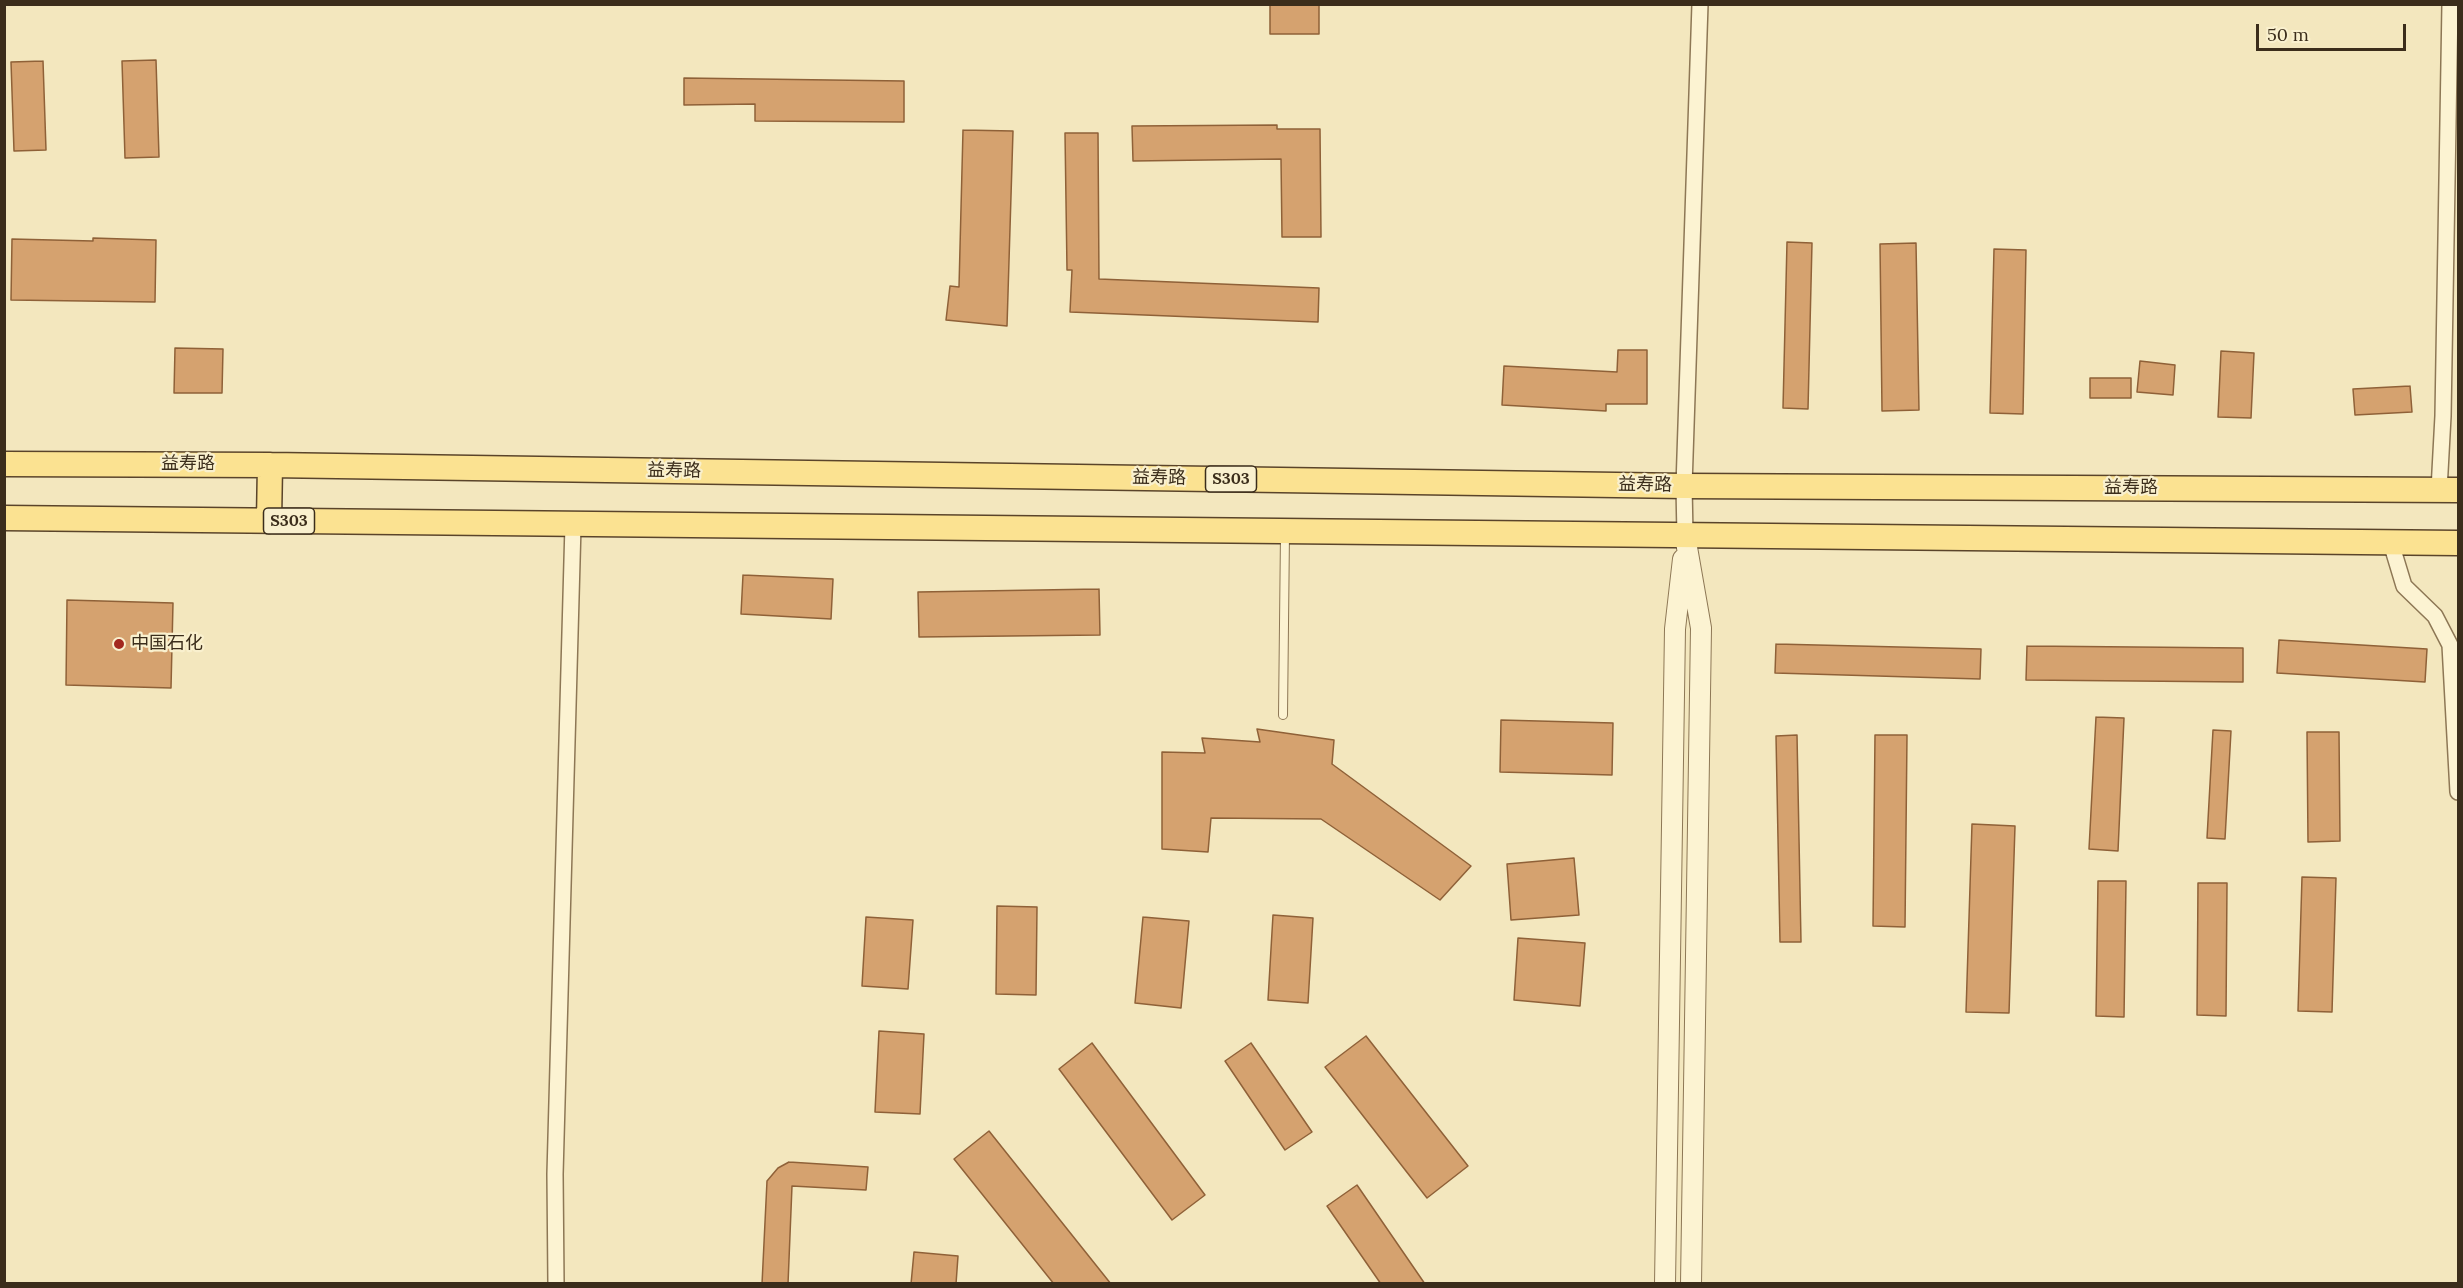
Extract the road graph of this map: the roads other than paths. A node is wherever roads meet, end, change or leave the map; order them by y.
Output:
1 (1700, 4) edge
2 (2450, 4) edge
3 (4, 464) edge
4 (270, 465) junction
5 (1684, 486) junction
6 (2449, 490) edge
7 (4, 518) edge
8 (269, 521) junction
9 (573, 525) junction
10 (1285, 530) junction
11 (1685, 536) junction
12 (2391, 543) junction
13 (2458, 543) edge
14 (1283, 715) dead end
15 (2458, 792) edge
16 (556, 1284) edge
17 (1665, 1284) edge
18 (1691, 1284) edge

1 - 5 street
2 - 6 street
3 - 4 main road, 益寿路 / S303
4 - 5 main road, 益寿路 / S303
4 - 8 main road
5 - 6 main road, 益寿路 / S303
5 - 11 street
7 - 8 main road, S303
8 - 9 main road, S303
9 - 10 main road, S303
9 - 16 street
10 - 11 main road, S303
10 - 14 lane
11 - 12 main road, S303
11 - 17 street
11 - 18 street
12 - 13 main road, S303
12 - 15 street

